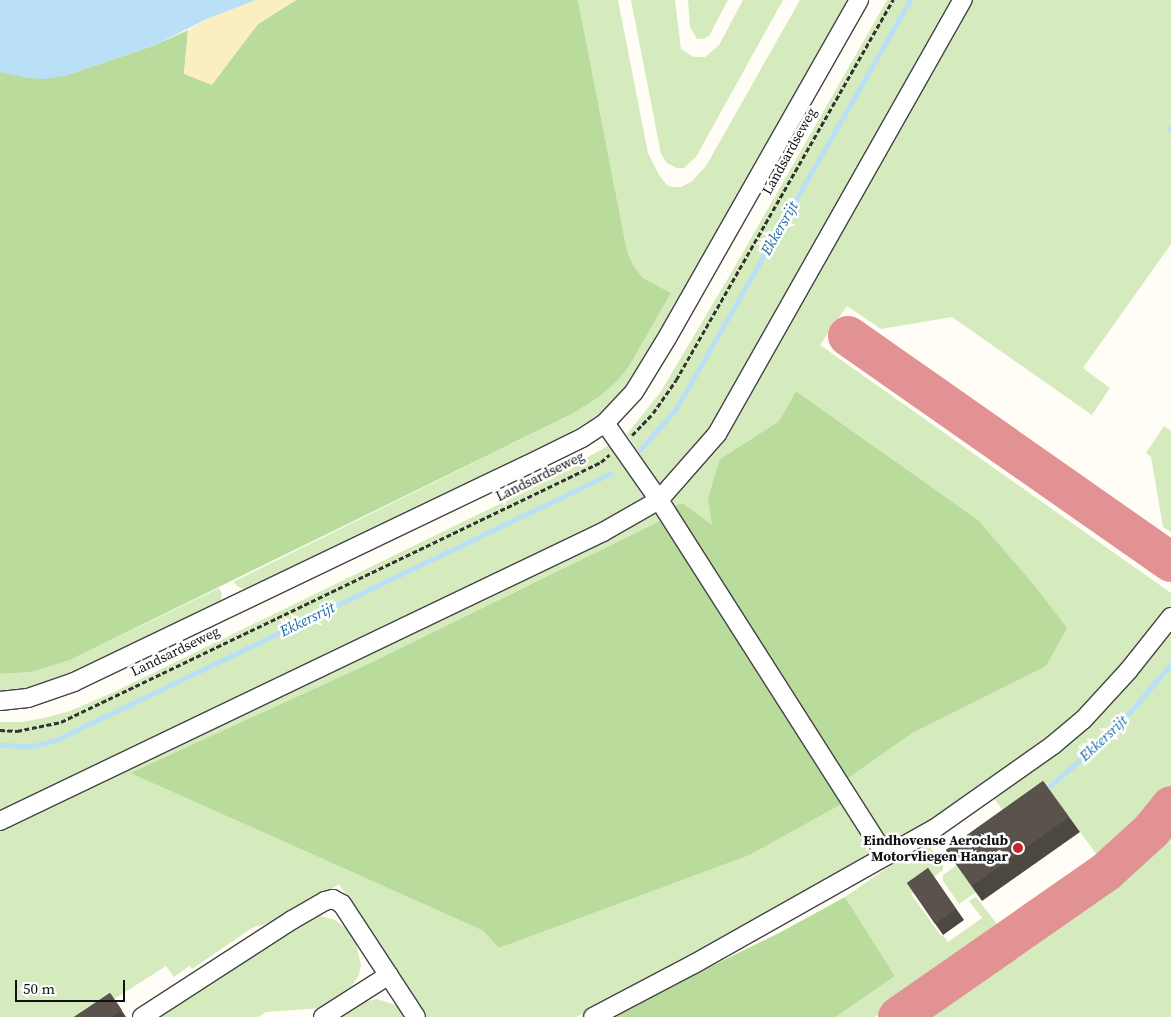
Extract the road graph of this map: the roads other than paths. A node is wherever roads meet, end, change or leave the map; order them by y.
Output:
1 (859, 0) edge
2 (963, 0) edge
3 (605, 423) junction
4 (659, 500) junction
5 (1171, 617) edge
6 (0, 701) edge
7 (0, 821) edge
8 (886, 856) junction
9 (389, 976) junction
10 (142, 1017) edge
11 (323, 1017) edge
12 (416, 1017) edge
13 (593, 1017) edge

1 - 3 street, Landsardseweg
2 - 4 street
3 - 4 street
3 - 6 street, Landsardseweg
4 - 7 street
4 - 8 street
5 - 8 street
8 - 13 street
9 - 10 street
9 - 11 street
9 - 12 street

